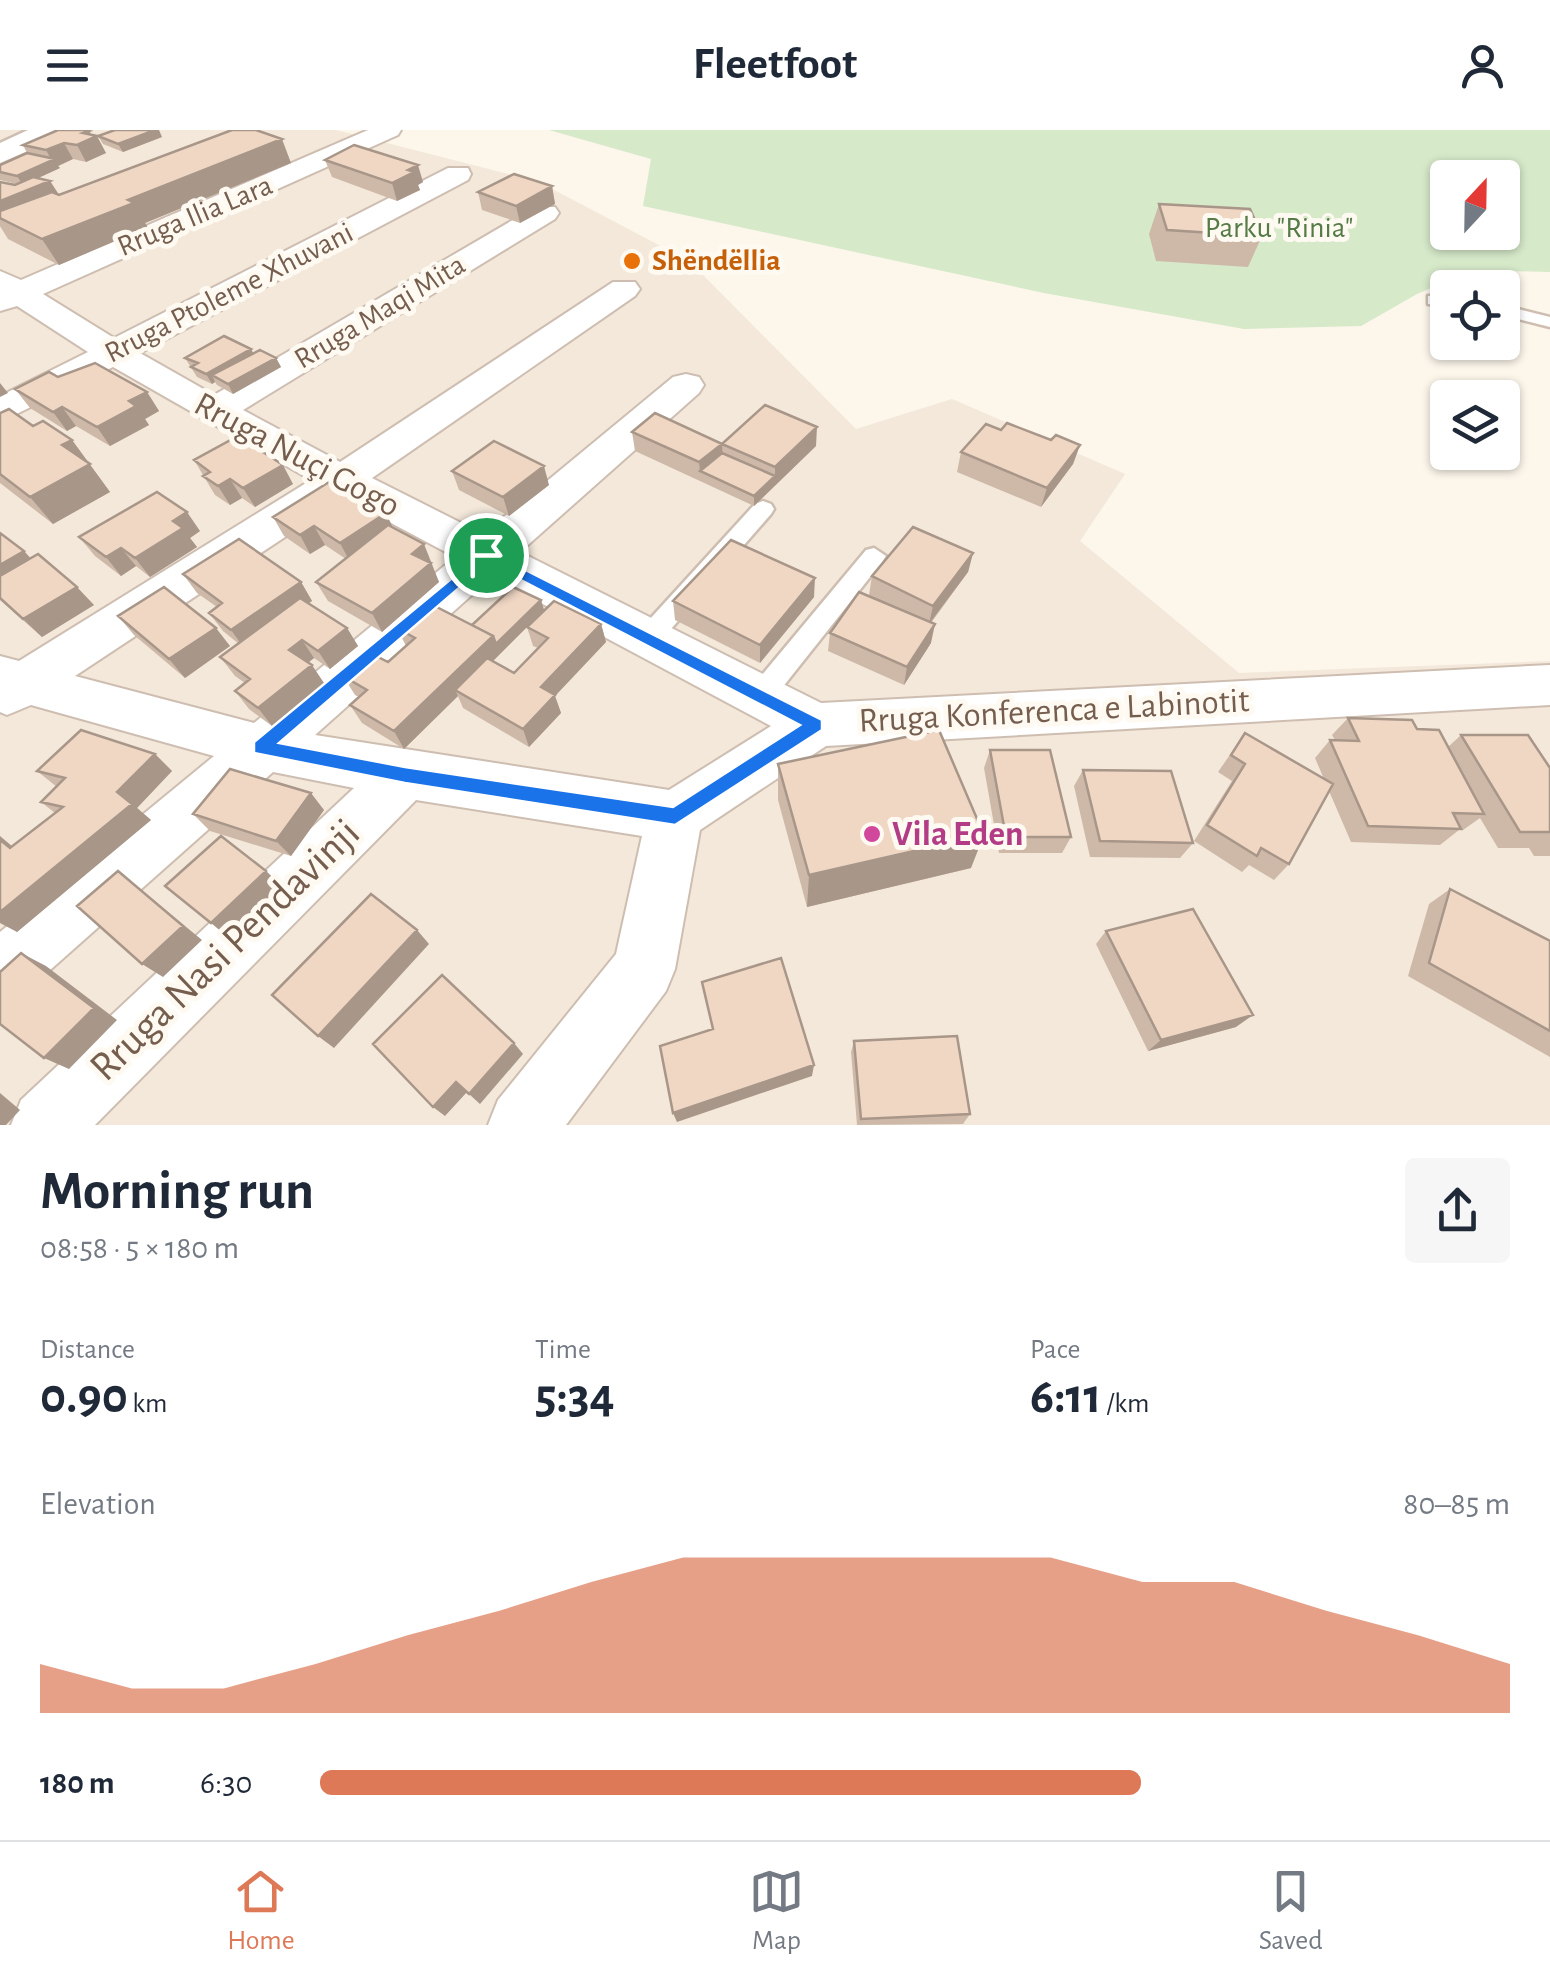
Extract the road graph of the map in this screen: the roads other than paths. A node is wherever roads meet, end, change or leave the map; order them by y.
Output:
1 (52, 130) edge
2 (389, 130) edge
3 (0, 154) edge
4 (458, 174) dead end
5 (545, 213) edge
6 (624, 290) dead end
7 (6, 292) edge
8 (1520, 314) edge
9 (1550, 322) edge
10 (110, 354) junction
11 (686, 386) dead end
12 (215, 411) junction
13 (0, 412) edge
14 (340, 481) junction
15 (763, 508) dead end
16 (486, 555) junction
17 (874, 556) dead end
18 (648, 638) junction
19 (1550, 685) edge
20 (8, 686) edge
21 (761, 695) junction
22 (816, 725) junction
23 (261, 747) junction
24 (405, 775) junction
25 (675, 816) junction
26 (0, 972) edge
27 (46, 1125) edge
28 (523, 1125) edge

1 - 3 street
2 - 7 street, Rruga Ilia Lara
4 - 10 street, Rruga Ptoleme Xhuvani
5 - 12 street, Rruga Maqi Mita
6 - 14 street
7 - 10 street, Rruga Nuçi Gogo
8 - 9 lane
10 - 12 street, Rruga Nuçi Gogo
10 - 13 street, Rruga Ptoleme Xhuvani
11 - 16 street
12 - 14 street, Rruga Nuçi Gogo
14 - 16 street, Rruga Nuçi Gogo
14 - 20 street
15 - 18 lane
16 - 18 street, Rruga Nuçi Gogo
16 - 23 street
17 - 21 lane
18 - 21 street, Rruga Nuçi Gogo
19 - 22 street, Rruga Konferenca e Labinotit
20 - 23 street
21 - 22 street, Rruga Nuçi Gogo
22 - 25 street, Rruga Konferenca e Labinotit
23 - 24 street
23 - 26 street
24 - 25 street
24 - 27 street, Rruga Nasi Pendavinji
25 - 28 street

